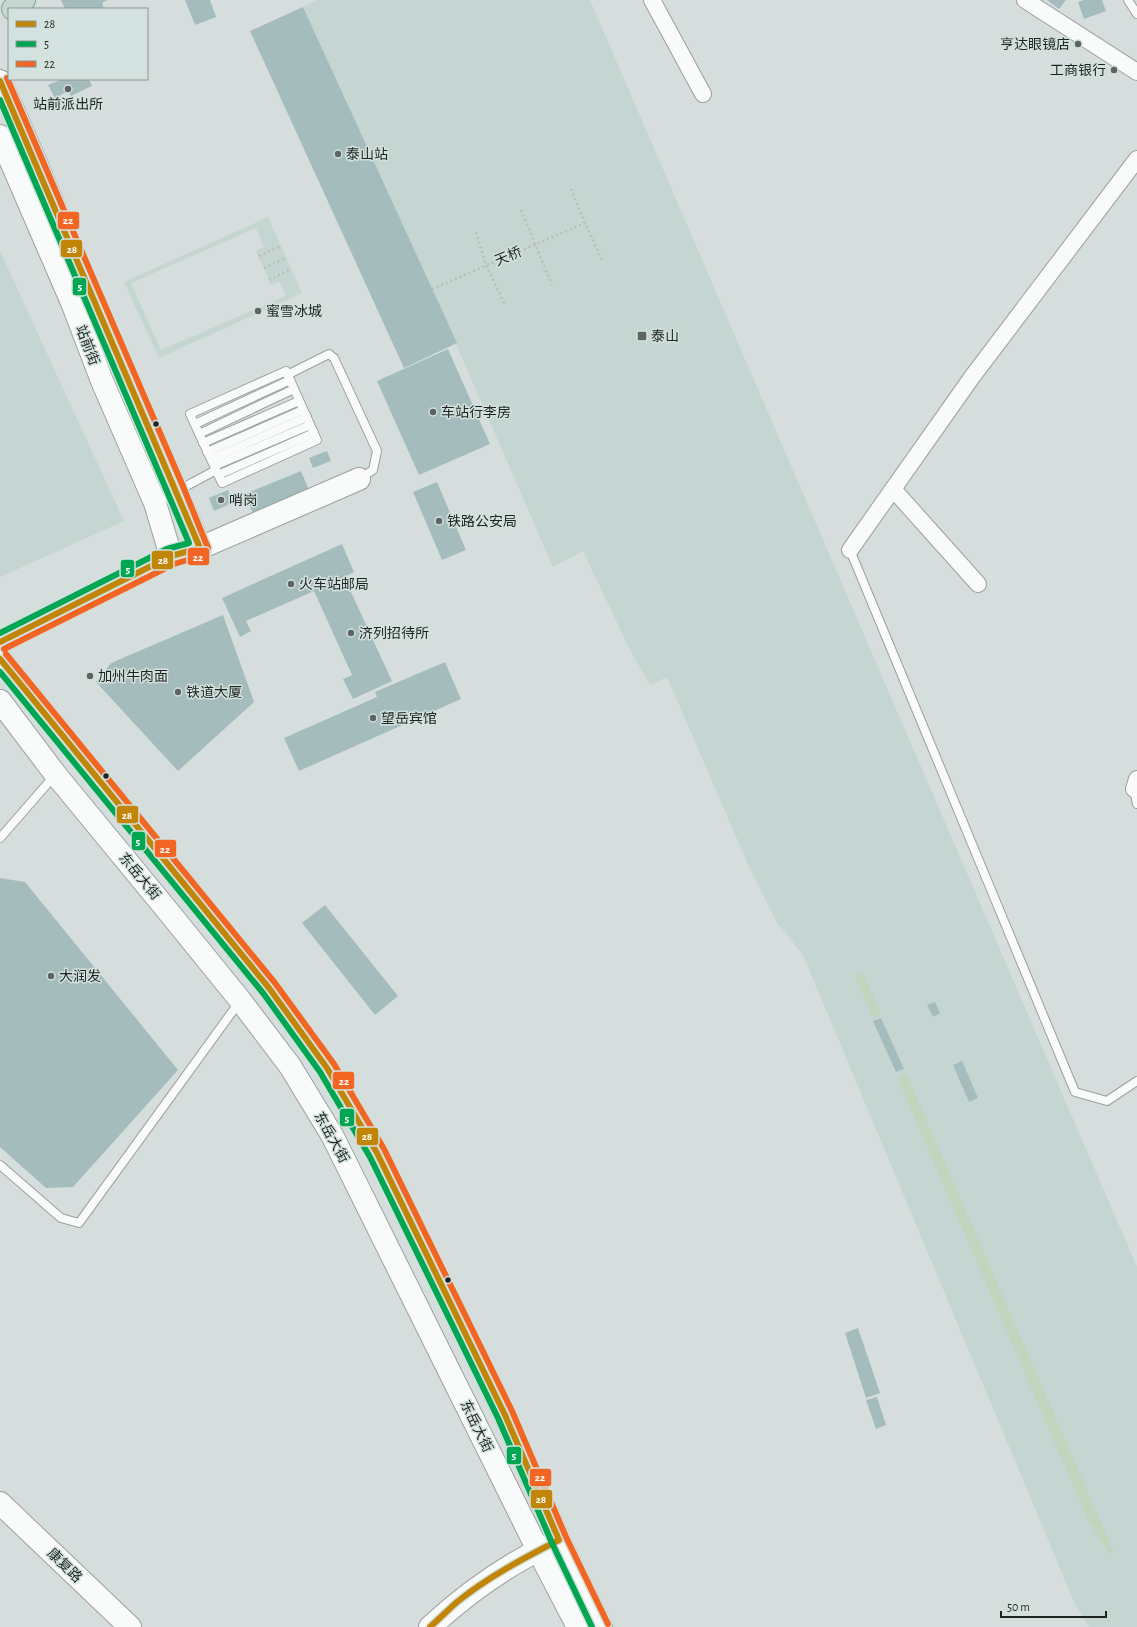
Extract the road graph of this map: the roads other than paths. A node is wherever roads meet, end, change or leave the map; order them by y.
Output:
1 (24, 0) edge
2 (652, 0) edge
3 (1024, 0) edge
4 (1128, 0) edge
5 (14, 8) edge
6 (8, 14) edge
7 (1137, 14) edge
8 (0, 22) edge
9 (1137, 72) edge
10 (0, 81) edge
11 (703, 94) dead end
12 (1, 138) edge
13 (1137, 159) edge
14 (289, 378) junction
15 (294, 389) junction
16 (299, 401) junction
17 (307, 417) junction
18 (199, 434) junction
19 (203, 443) junction
20 (213, 464) junction
21 (359, 479) joint
22 (893, 489) junction
23 (177, 492) junction
24 (155, 503) junction
25 (200, 548) junction
26 (850, 550) joint
27 (172, 556) junction
28 (978, 584) dead end
29 (0, 642) edge
30 (0, 659) edge
31 (0, 700) edge
32 (56, 775) junction
33 (1135, 784) edge
34 (1137, 804) edge
35 (0, 838) edge
36 (240, 1000) junction
37 (1137, 1081) edge
38 (0, 1165) edge
39 (0, 1503) edge
40 (559, 1540) junction
41 (538, 1550) junction
42 (130, 1627) edge
43 (430, 1627) edge
44 (578, 1627) edge
45 (601, 1627) edge

1 - 5 highway
2 - 11 street
3 - 9 street
4 - 7 lane
6 - 8 highway
10 - 23 main road, 站前街
12 - 24 main road, 站前街
13 - 22 street
14 - 15 lane
14 - 18 lane
14 - 21 lane
15 - 16 lane
15 - 18 lane
16 - 17 lane
16 - 19 lane
17 - 20 lane
17 - 20 lane
17 - 20 lane
18 - 19 lane
19 - 20 lane
20 - 23 lane
21 - 25 main road
22 - 26 street
22 - 28 street
23 - 24 lane
23 - 25 main road, 站前街
24 - 27 main road, 站前街
25 - 27 main road
26 - 37 lane
27 - 29 main road
30 - 40 main road, 东岳大街
31 - 32 main road, 东岳大街
32 - 35 lane
32 - 36 main road, 东岳大街
33 - 34 lane
36 - 38 lane
36 - 41 main road, 东岳大街
39 - 42 main road, 康复路
40 - 41 main road
40 - 45 main road, 东岳大街
41 - 43 main road
41 - 44 main road, 东岳大街

